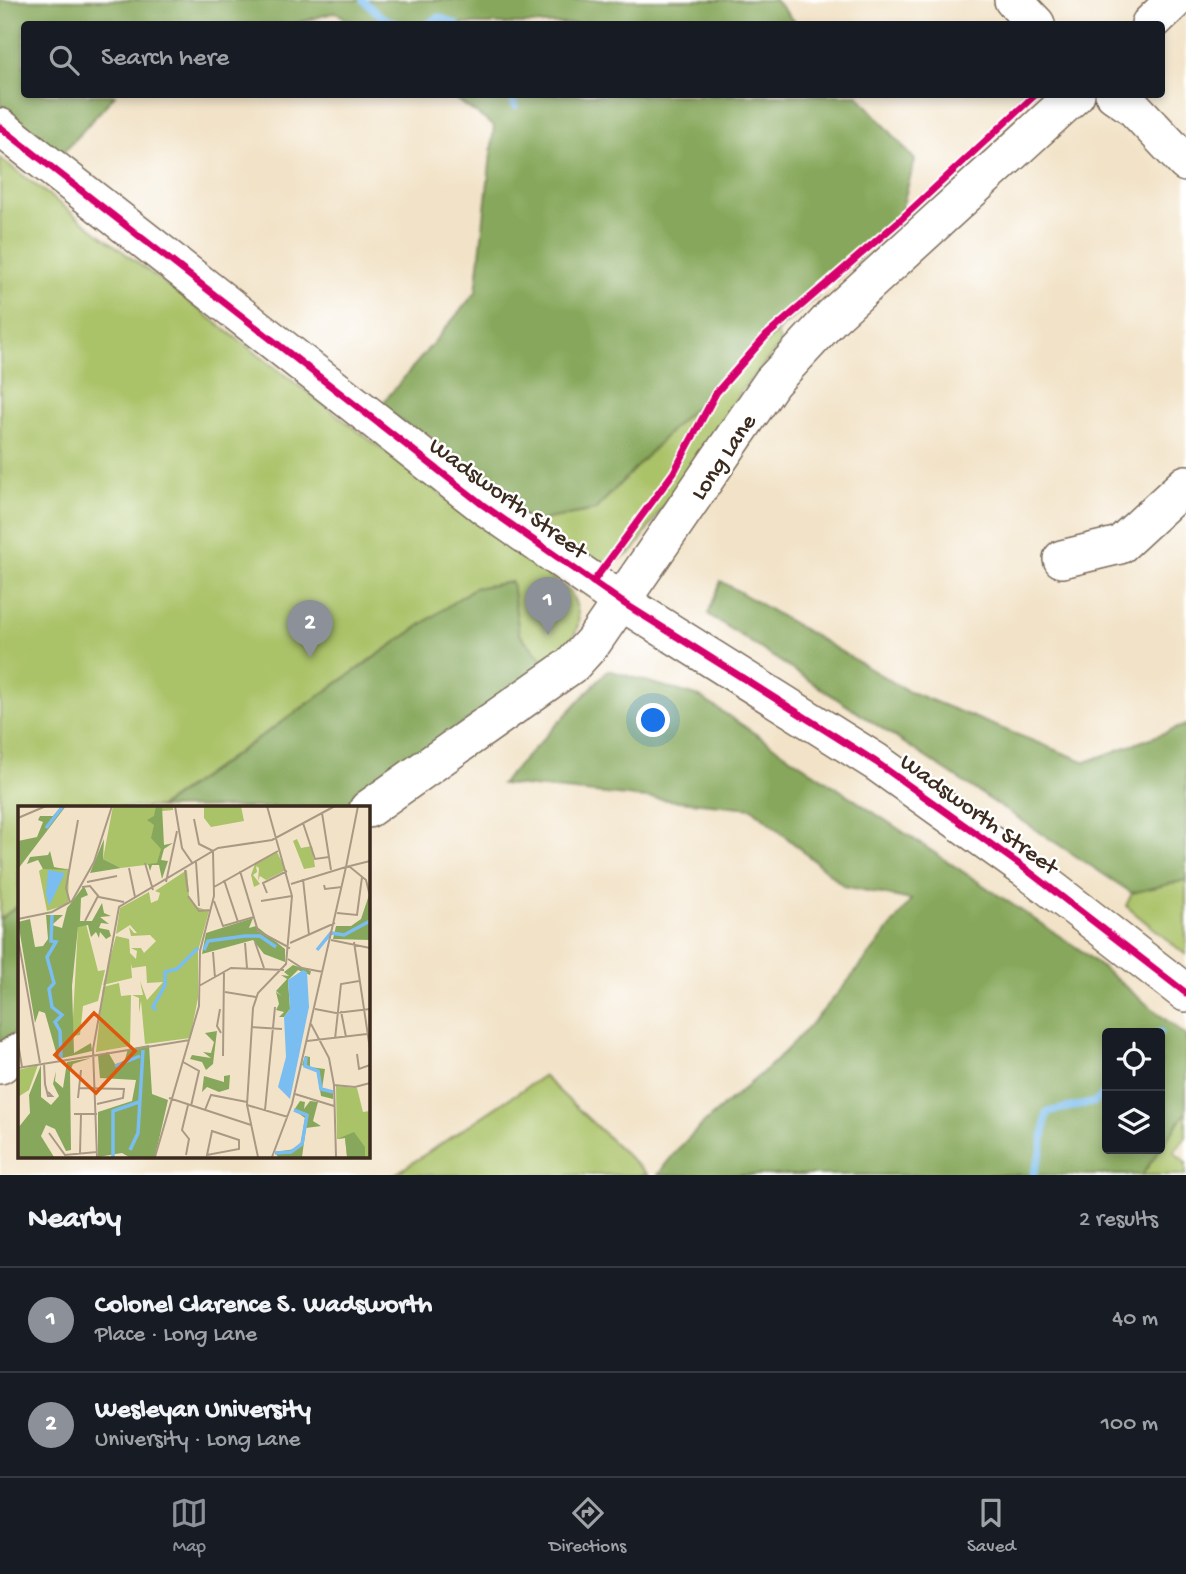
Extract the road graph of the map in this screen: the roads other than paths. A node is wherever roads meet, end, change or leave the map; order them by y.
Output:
1 (1013, 0) edge
2 (1175, 0) edge
3 (1033, 21) edge
4 (1153, 21) edge
5 (1072, 98) edge
6 (1120, 98) edge
7 (0, 127) edge
8 (1186, 163) edge
9 (1186, 484) edge
10 (1062, 559) dead end
11 (622, 602) junction
12 (369, 808) edge
13 (1186, 993) edge
14 (18, 1053) edge
15 (0, 1065) edge

1 - 3 street
2 - 4 street
5 - 11 street, Long Lane
6 - 8 street
7 - 11 street, Wadsworth Street
9 - 10 street
11 - 12 street, Long Lane
11 - 13 street, Wadsworth Street
14 - 15 street

